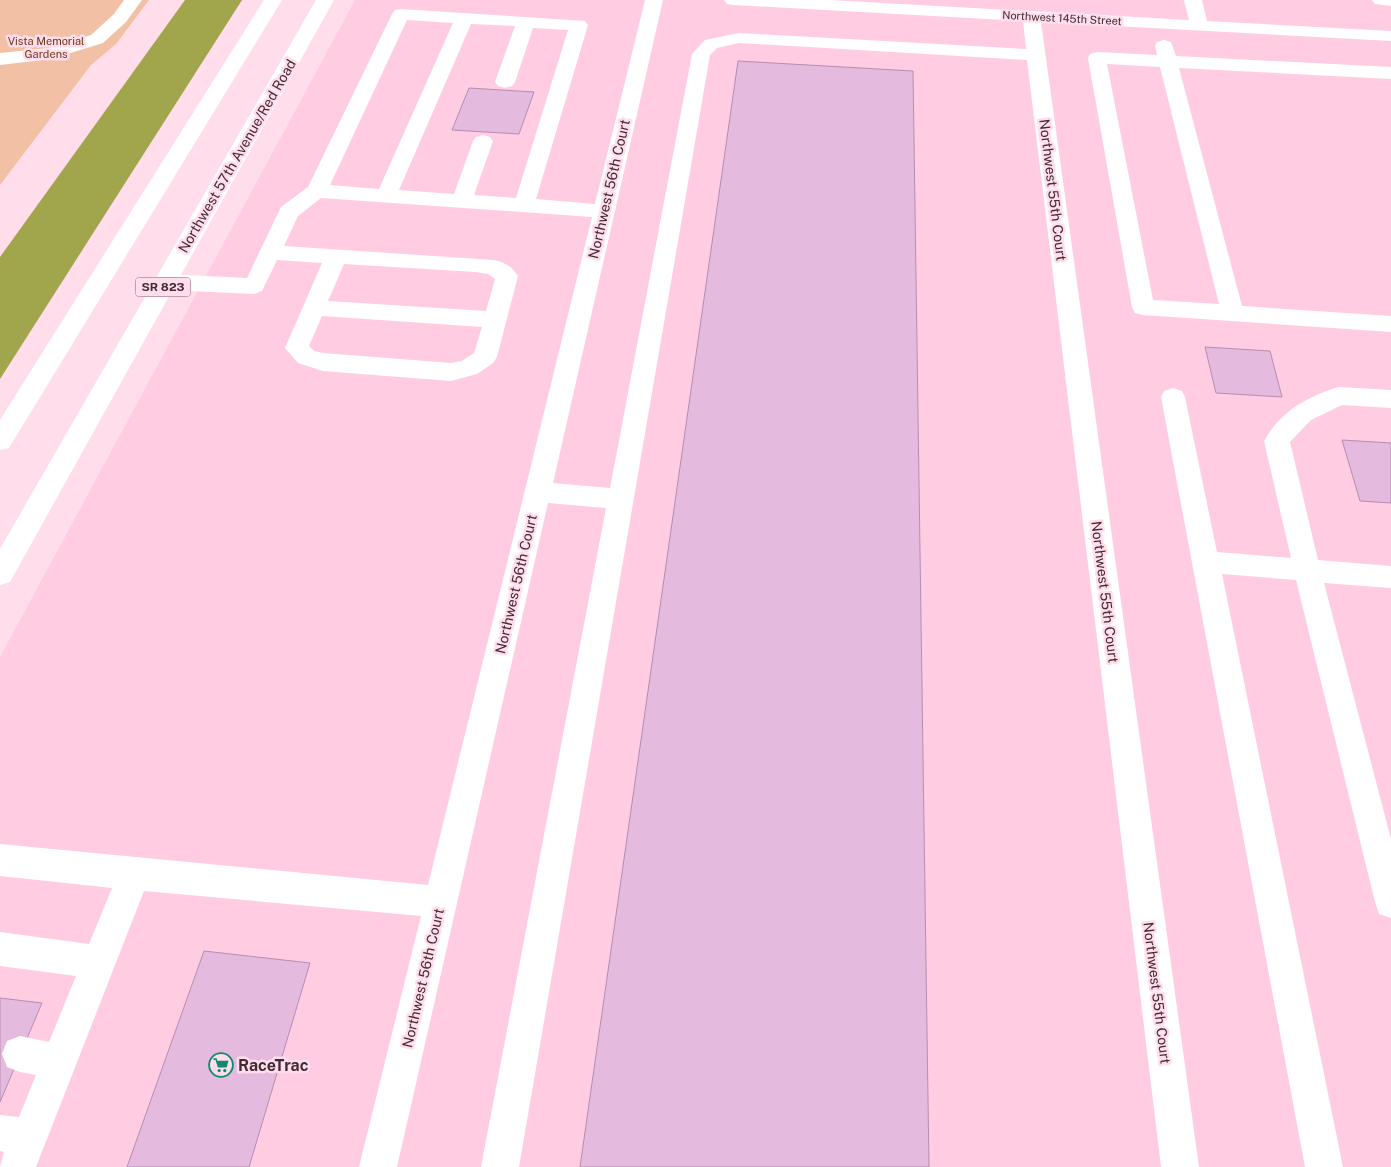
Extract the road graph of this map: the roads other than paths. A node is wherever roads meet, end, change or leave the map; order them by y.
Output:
1 (133, 0) edge
2 (273, 0) edge
3 (325, 0) edge
4 (654, 0) edge
5 (733, 0) edge
6 (1193, 0) edge
7 (1381, 0) edge
8 (1391, 1) edge
9 (1031, 16) junction
10 (464, 18) junction
11 (526, 22) junction
12 (1157, 23) junction
13 (1199, 25) junction
14 (1391, 36) edge
15 (1036, 55) junction
16 (0, 59) edge
17 (1383, 61) edge
18 (1168, 62) junction
19 (505, 82) dead end
20 (483, 141) dead end
21 (317, 191) junction
22 (386, 196) junction
23 (462, 201) junction
24 (524, 205) junction
25 (604, 211) junction
26 (270, 252) junction
27 (336, 256) junction
28 (166, 282) junction
29 (314, 308) junction
30 (1233, 314) junction
31 (495, 320) junction
32 (1391, 324) edge
33 (1173, 397) dead end
34 (1391, 400) edge
35 (0, 441) edge
36 (538, 492) junction
37 (619, 499) junction
38 (1206, 562) junction
39 (1308, 570) junction
40 (0, 574) edge
41 (1391, 577) edge
42 (0, 860) edge
43 (134, 874) junction
44 (441, 902) junction
45 (1391, 902) edge
46 (0, 949) edge
47 (98, 962) junction
48 (20, 1054) dead end
49 (59, 1061) junction
50 (16, 1145) edge
51 (378, 1167) edge
52 (500, 1167) edge
53 (1180, 1167) edge
54 (1324, 1167) edge

1 - 16 street
2 - 35 street
3 - 28 street, Northwest 57th Avenue/Red Road / SR 823
4 - 25 street, Northwest 56th Court
5 - 9 street, Northwest 145th Street
6 - 13 street
7 - 8 street
9 - 12 street, Northwest 145th Street
9 - 15 street, Northwest 55th Court
10 - 11 street
10 - 21 street
10 - 22 street
11 - 19 street
11 - 24 street
12 - 13 street, Northwest 145th Street
12 - 18 street
13 - 17 street, Northwest 145th Street
14 - 17 street, Northwest 145th Street
15 - 37 street
15 - 53 street, Northwest 55th Court
17 - 18 street
18 - 30 street
18 - 30 street
20 - 23 street
21 - 22 street
21 - 26 street
22 - 23 street
23 - 24 street
24 - 25 street
25 - 36 street, Northwest 56th Court
26 - 27 street
26 - 28 street
27 - 29 street
27 - 31 street
28 - 40 street, Northwest 57th Avenue/Red Road / SR 823
29 - 31 street
29 - 31 street
30 - 32 street
33 - 38 street
34 - 39 street
36 - 37 street
36 - 44 street, Northwest 56th Court
37 - 52 street
38 - 39 street
38 - 54 street
39 - 41 street
39 - 45 street
42 - 43 street
43 - 44 street
43 - 47 street
44 - 51 street, Northwest 56th Court
46 - 47 street
47 - 49 street
48 - 49 street
49 - 50 street

